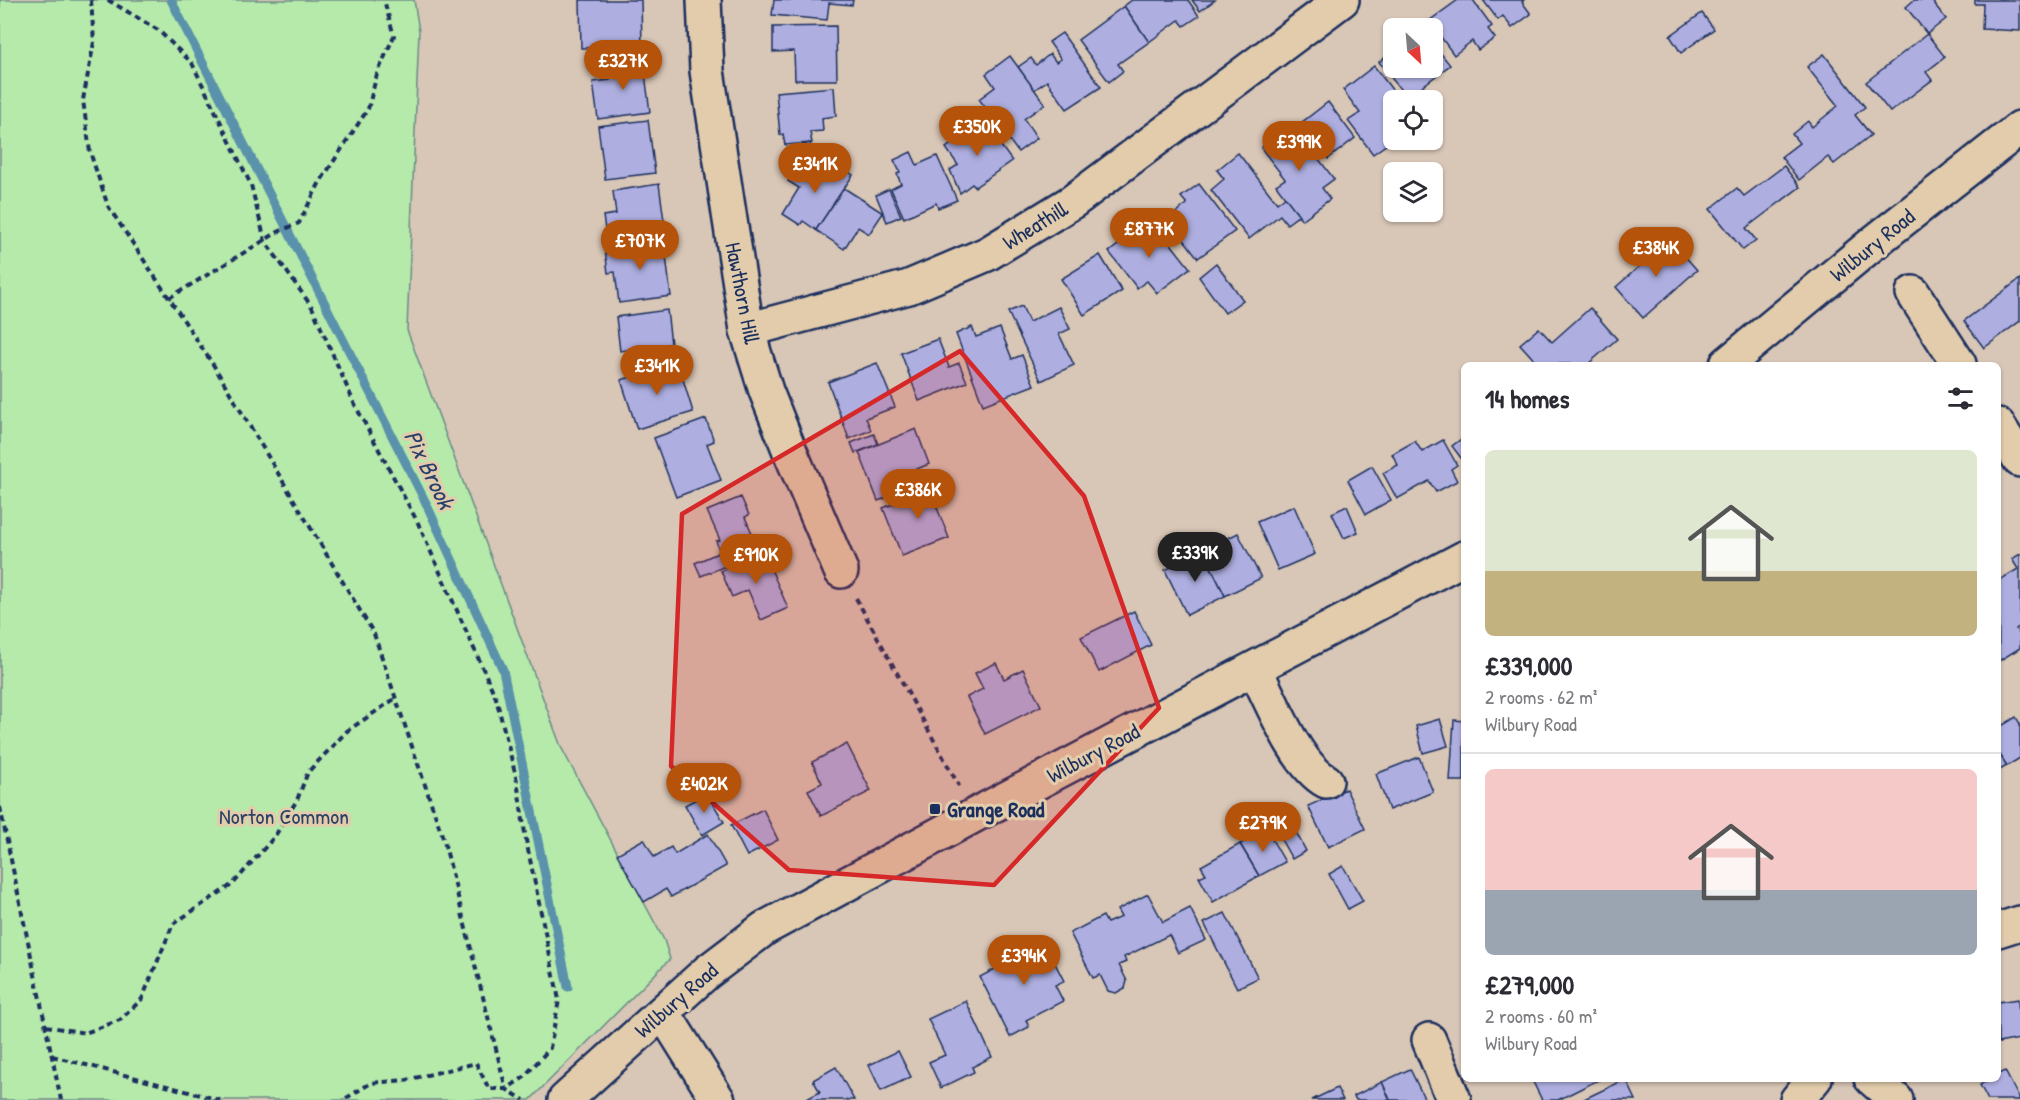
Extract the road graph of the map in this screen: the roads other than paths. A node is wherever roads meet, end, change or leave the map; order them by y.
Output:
1 (704, 0) edge
2 (1342, 0) edge
3 (2020, 128) edge
4 (1913, 293) dead end
5 (747, 330) junction
6 (1729, 362) edge
7 (1958, 362) edge
8 (1461, 560) edge
9 (841, 571) road end
10 (1255, 669) junction
11 (1326, 781) dead end
12 (2020, 923) edge
13 (2001, 929) edge
14 (663, 1012) junction
15 (1429, 1040) dead end
16 (1812, 1082) edge
17 (1876, 1082) edge
18 (565, 1100) edge
19 (718, 1100) edge
20 (1454, 1100) edge
21 (1797, 1100) edge
22 (1896, 1100) edge

1 - 5 street, Hawthorn Hill
2 - 5 street, Wheathill
3 - 6 street, Wilbury Road
4 - 7 street
5 - 9 street, Hawthorn Hill
8 - 10 street, Wilbury Road
10 - 11 street
10 - 14 street, Wilbury Road
12 - 13 street
14 - 18 street, Wilbury Road
14 - 19 street
15 - 20 street
16 - 21 street
17 - 22 street

